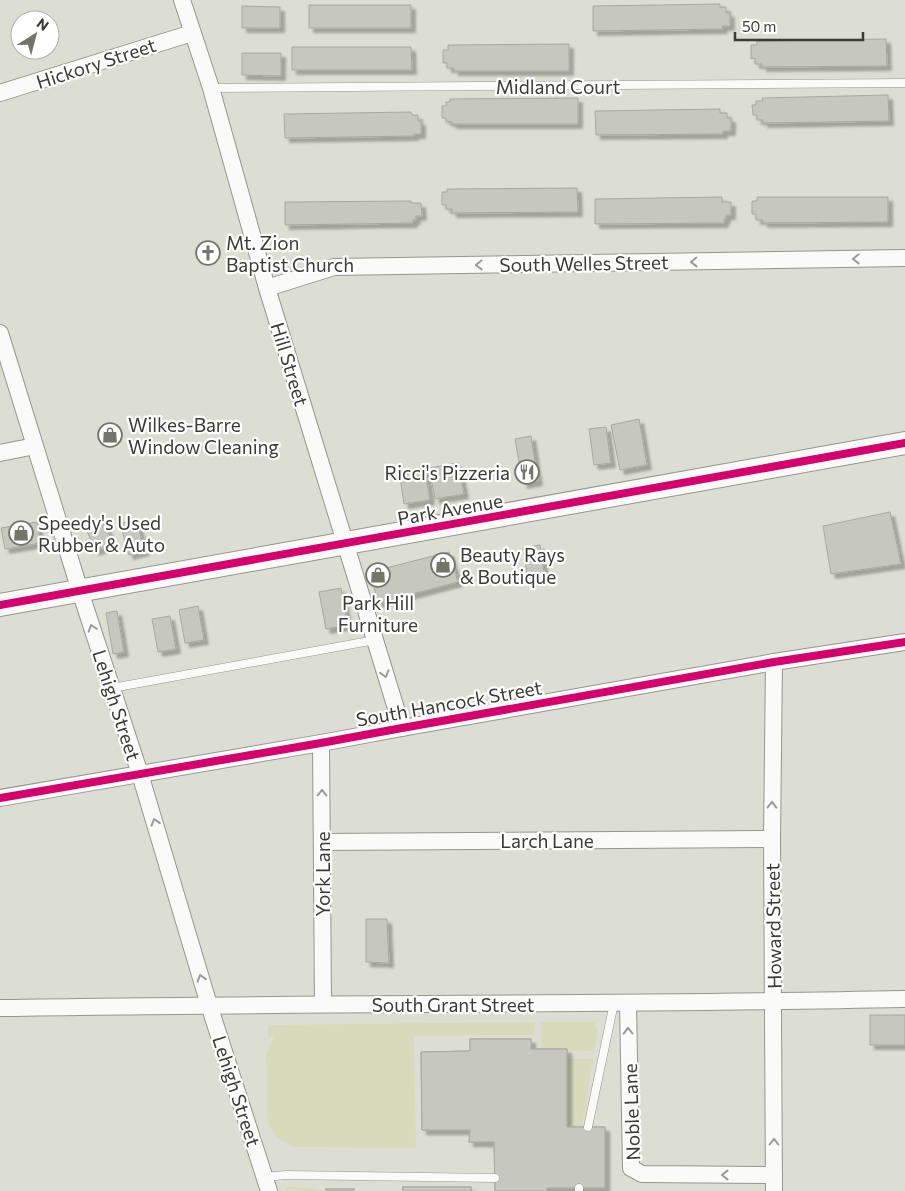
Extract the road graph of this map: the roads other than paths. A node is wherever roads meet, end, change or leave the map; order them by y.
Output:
1 (182, 0) edge
2 (192, 32) junction
3 (905, 83) edge
4 (211, 88) junction
5 (0, 93) edge
6 (905, 258) edge
7 (267, 288) junction
8 (0, 333) edge
9 (905, 443) edge
10 (35, 446) junction
11 (0, 453) edge
12 (345, 544) junction
13 (80, 591) junction
14 (0, 605) edge
15 (375, 640) junction
16 (905, 642) edge
17 (774, 662) junction
18 (112, 688) junction
19 (402, 728) junction
20 (322, 743) junction
21 (140, 774) junction
22 (0, 798) edge
23 (772, 839) junction
24 (322, 842) junction
25 (905, 999) edge
26 (774, 1002) junction
27 (621, 1003) junction
28 (323, 1004) junction
29 (209, 1005) junction
30 (0, 1008) edge
31 (588, 1127) dead end
32 (494, 1178) dead end
33 (774, 1183) edge
34 (267, 1184) edge

1 - 2 street, Hill Street
2 - 4 street, Hill Street
2 - 5 street, Hickory Street
3 - 4 lane, Midland Court
4 - 7 street, Hill Street
6 -> 7 street, South Welles Street
7 - 12 street, Hill Street
8 - 10 street, Lehigh Street
9 - 12 street, Park Avenue
10 - 11 street
10 - 13 street, Lehigh Street
12 - 13 street, Park Avenue
12 - 15 street, Hill Street
13 - 14 street, Park Avenue
18 -> 13 street, Lehigh Street
15 - 18 lane
15 -> 19 street, Hill Street
16 - 17 street, South Hancock Street
17 - 19 street, South Hancock Street
23 -> 17 street, Howard Street
18 - 21 street, Lehigh Street
19 - 20 street, South Hancock Street
20 - 21 street, South Hancock Street
24 -> 20 street, York Lane
21 - 22 street, South Hancock Street
29 -> 21 street, Lehigh Street
23 - 24 street, Larch Lane
23 - 26 street, Howard Street
24 - 28 street, York Lane
25 - 26 street, South Grant Street
26 - 27 street, South Grant Street
33 -> 26 street, Howard Street
27 - 28 street, South Grant Street
27 - 31 lane
33 -> 27 street, Noble Lane
28 - 29 street, South Grant Street
29 - 30 street, South Grant Street
29 - 34 street, Lehigh Street
32 - 34 lane

